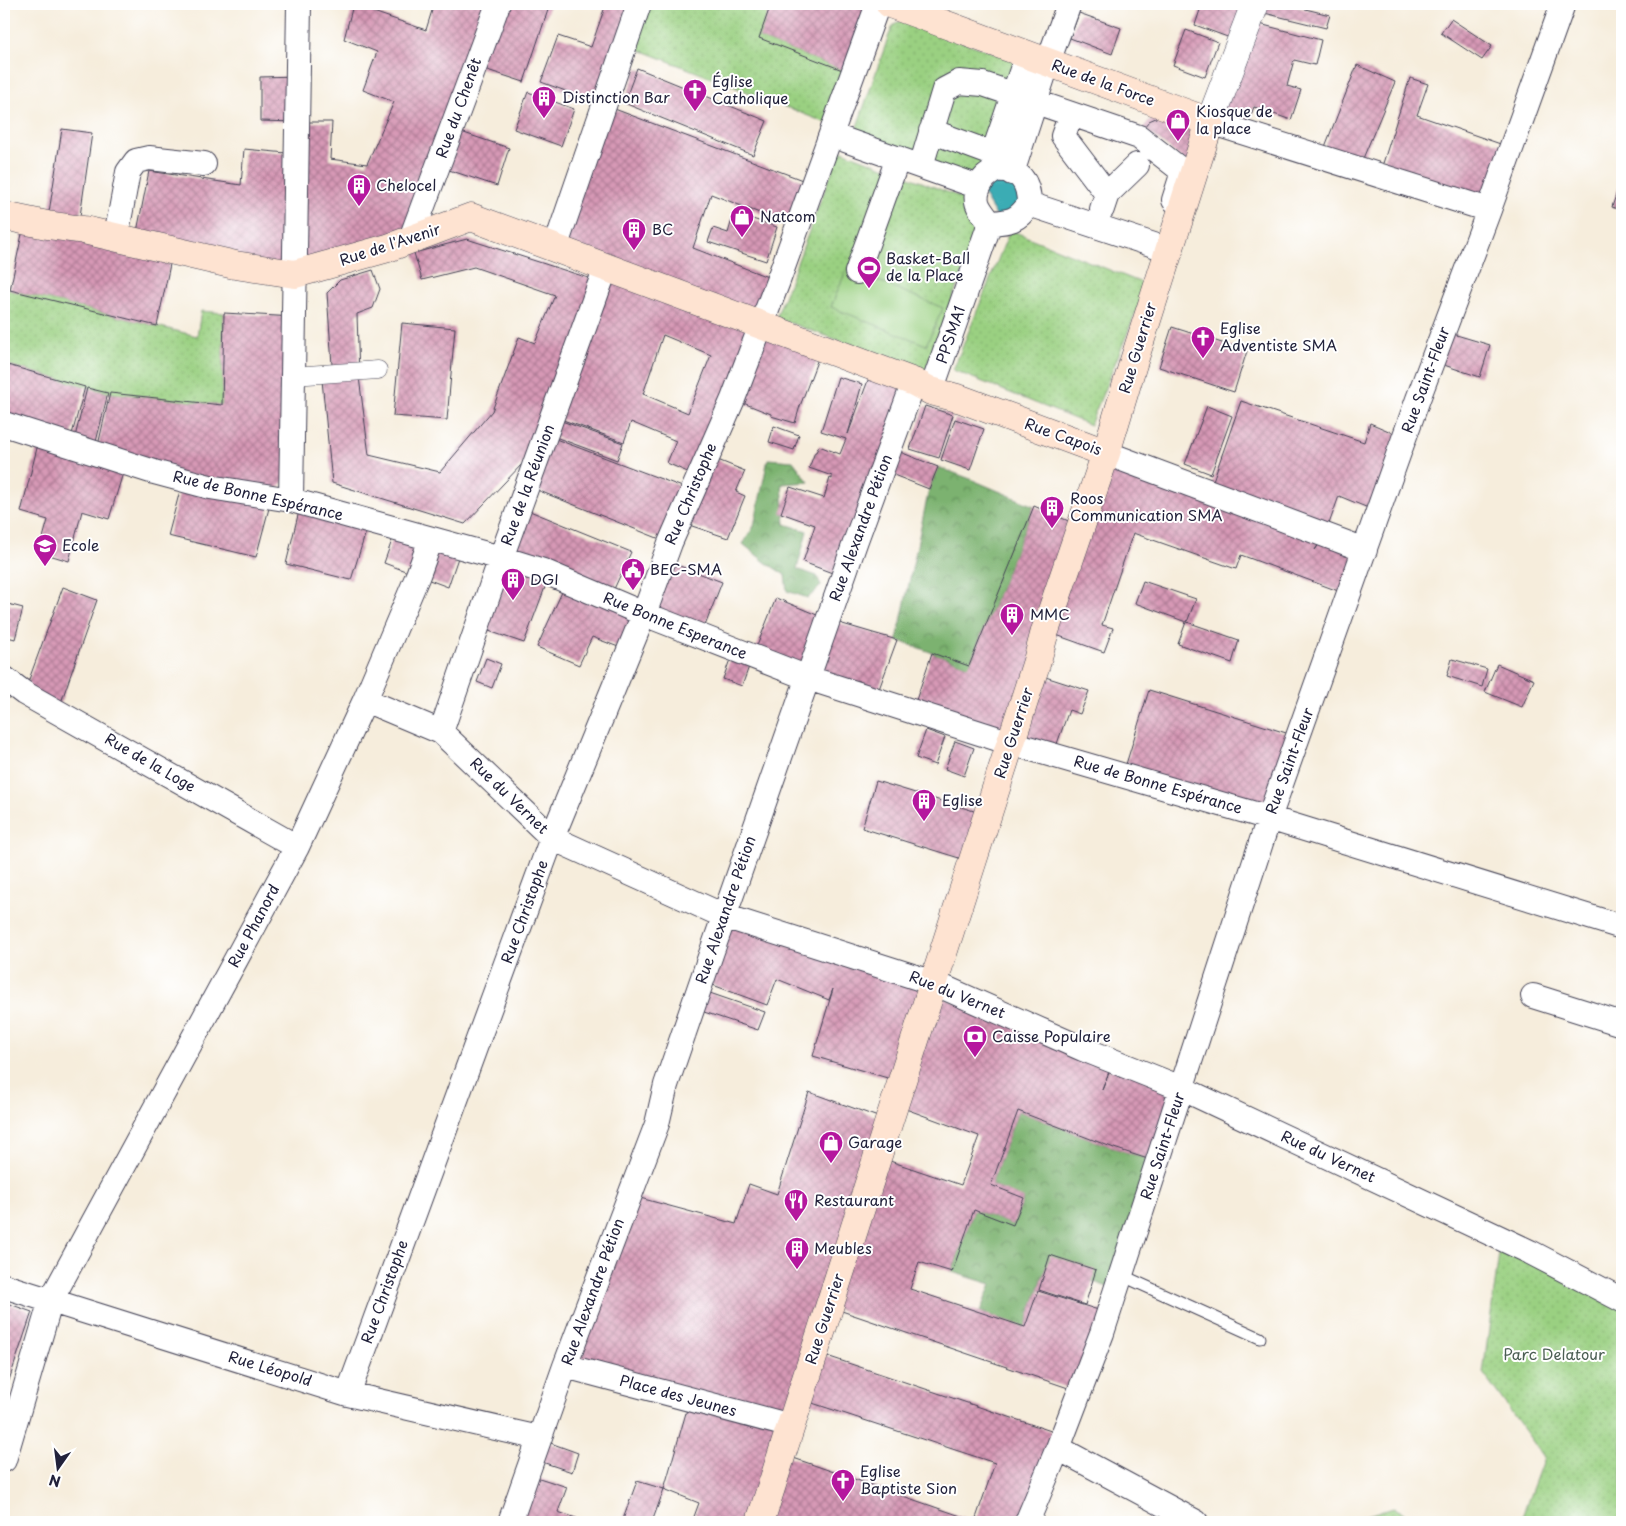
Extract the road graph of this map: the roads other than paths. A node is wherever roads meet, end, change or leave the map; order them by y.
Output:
1 (299, 4) edge
2 (498, 4) edge
3 (640, 4) edge
4 (878, 4) edge
5 (890, 4) edge
6 (1070, 4) edge
7 (1255, 4) edge
8 (1563, 4) edge
9 (1038, 58) junction
10 (1024, 98) junction
11 (1071, 114) junction
12 (1210, 122) junction
13 (931, 131) junction
14 (831, 135) junction
15 (898, 158) junction
16 (204, 164) dead end
17 (1137, 165) dead end
18 (920, 166) junction
19 (1001, 166) junction
20 (979, 187) junction
21 (1107, 194) junction
22 (1029, 204) junction
23 (1489, 210) junction
24 (4, 216) edge
25 (990, 223) junction
26 (1097, 226) junction
27 (116, 237) junction
28 (410, 241) junction
29 (555, 248) junction
30 (1164, 248) junction
31 (606, 267) junction
32 (857, 272) dead end
33 (295, 274) junction
34 (762, 325) junction
35 (378, 370) dead end
36 (293, 376) junction
37 (922, 386) junction
38 (4, 424) edge
39 (1106, 453) junction
40 (291, 500) junction
41 (431, 539) junction
42 (1365, 550) junction
43 (501, 558) junction
44 (543, 571) joint
45 (644, 614) junction
46 (4, 678) edge
47 (808, 678) junction
48 (364, 700) junction
49 (441, 732) junction
50 (1011, 743) junction
51 (1269, 818) junction
52 (552, 838) junction
53 (297, 847) junction
54 (724, 916) junction
55 (1622, 927) edge
56 (934, 983) junction
57 (1533, 996) dead end
58 (1622, 1024) edge
59 (1181, 1088) junction
60 (1121, 1275) junction
61 (4, 1286) edge
62 (51, 1300) junction
63 (1622, 1300) edge
64 (1260, 1338) dead end
65 (565, 1366) junction
66 (348, 1394) junction
67 (791, 1426) junction
68 (540, 1438) junction
69 (1058, 1448) junction
70 (4, 1460) edge
71 (510, 1522) edge
72 (760, 1522) edge
73 (1027, 1522) edge
74 (1196, 1522) edge

1 - 33 street
2 - 28 street, Rue du Chenêt
3 - 29 street
4 - 14 street, Rue Christophe
5 - 9 main road, Rue de la Force
6 - 9 street
7 - 12 street, Rue Guerrier
8 - 23 street, Rue Saint-Fleur
9 - 10 street
9 - 12 main road, Rue de la Force
10 - 11 street
10 - 13 street
10 - 19 street
11 - 21 street
11 - 30 street
12 - 23 street, Rue de la Force
12 - 30 main road, Rue Guerrier
13 - 18 street
13 - 19 street
14 - 15 street
14 - 34 street, Rue Christophe
15 - 18 street
15 - 32 street
16 - 27 street
17 - 21 street
18 - 20 street
19 - 20 street
19 - 22 street
20 - 25 street
21 - 26 street
22 - 25 street
22 - 26 street
23 - 42 street, Rue Saint-Fleur
24 - 27 main road, Rue de l'Avenir
25 - 37 street, PPSMA1
26 - 30 street
27 - 33 main road, Rue de l'Avenir
28 - 29 main road, Rue de l'Avenir
28 - 33 main road, Rue de l'Avenir
29 - 31 main road, Rue de l'Avenir
30 - 39 main road, Rue Guerrier
31 - 34 main road, Rue de l'Avenir
31 - 43 street, Rue de la Réunion
33 - 36 street
34 - 37 main road, Rue Capois
34 - 45 street, Rue Christophe
35 - 36 street
36 - 40 street
37 - 39 main road, Rue Capois
37 - 47 street, Rue Alexandre Pétion
38 - 40 street, Rue de Bonne Espérance
39 - 42 street, Rue Capois
39 - 50 main road, Rue Guerrier
40 - 41 street, Rue de Bonne Espérance
41 - 43 street, Rue de Bonne Espérance
41 - 48 street, Rue Phanord
42 - 51 street, Rue Saint-Fleur
43 - 44 street, Rue de Bonne Espérance
43 - 49 street, Rue de la Réunion
44 - 45 street, Rue Bonne Esperance
45 - 47 street, Rue Bonne Esperance
45 - 52 street, Rue Christophe
46 - 53 street, Rue de la Loge
47 - 50 street, Rue de Bonne Espérance
47 - 54 street, Rue Alexandre Pétion
48 - 49 street, Rue du Vernet
48 - 53 street, Rue Phanord
49 - 52 street, Rue du Vernet
50 - 51 street, Rue de Bonne Espérance
50 - 56 main road, Rue Guerrier
51 - 55 street, Rue de Bonne Espérance
51 - 59 street, Rue Saint-Fleur
52 - 54 street, Rue du Vernet
52 - 66 street, Rue Christophe
53 - 62 street, Rue Phanord
54 - 56 street, Rue du Vernet
54 - 65 street, Rue Alexandre Pétion
56 - 59 street, Rue du Vernet
56 - 67 main road, Rue Guerrier
57 - 58 street
59 - 60 street, Rue Saint-Fleur
59 - 63 street, Rue du Vernet
60 - 64 lane
60 - 69 street, Rue Saint-Fleur
61 - 62 street, Rue Léopold
62 - 66 street, Rue Léopold
62 - 70 street, Rue Phanord
65 - 67 street, Place des Jeunes
65 - 68 street, Rue Alexandre Pétion
66 - 68 street, Rue Léopold
67 - 72 main road, Rue Guerrier
68 - 71 street, Rue Alexandre Pétion
69 - 73 street, Rue Saint-Fleur
69 - 74 street

